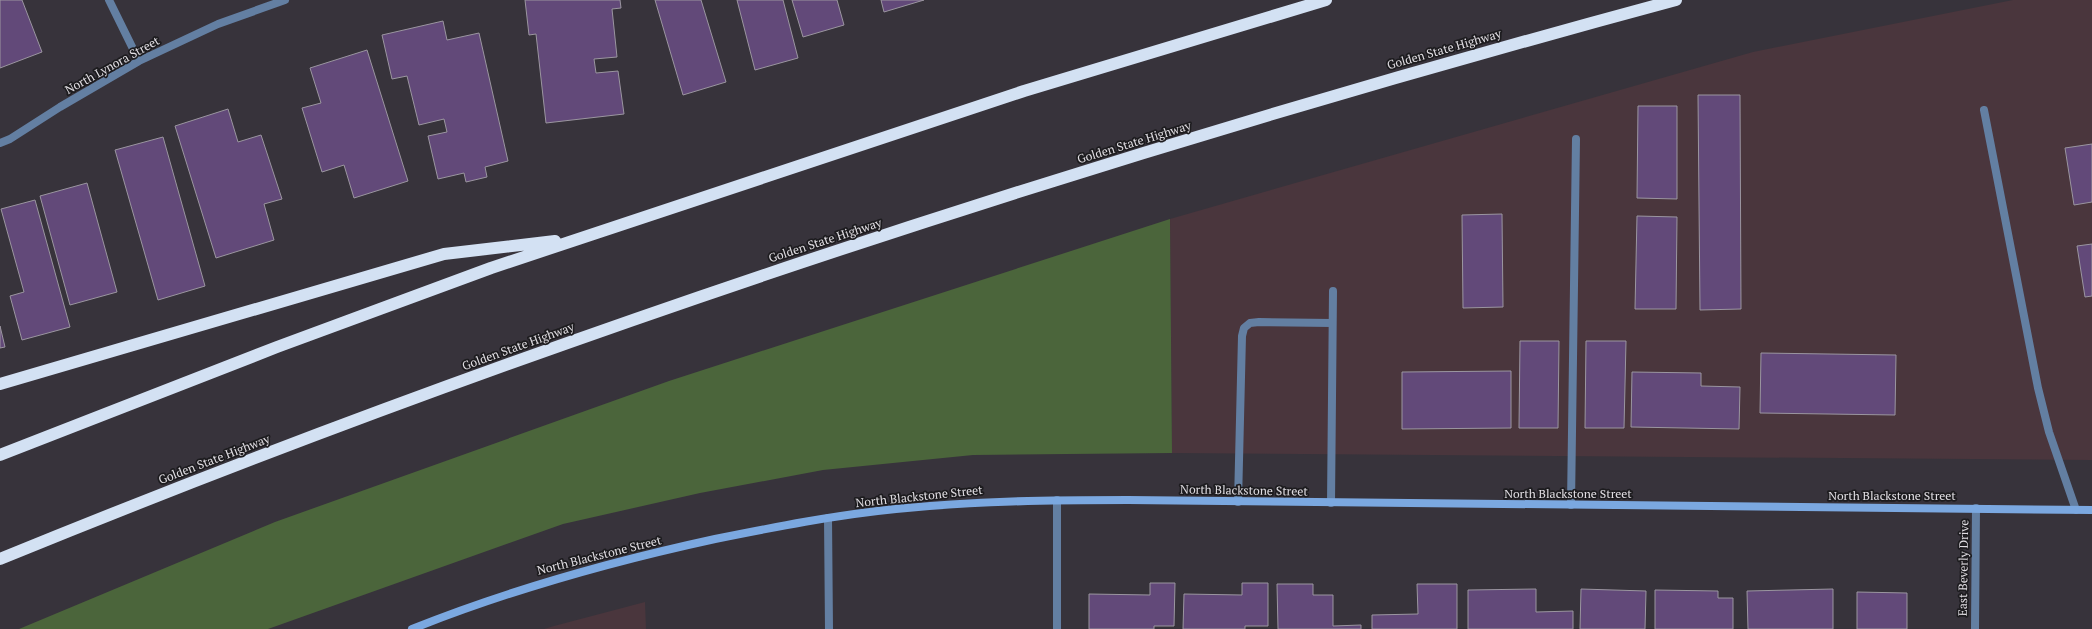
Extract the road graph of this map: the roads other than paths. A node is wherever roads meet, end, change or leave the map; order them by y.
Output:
1 (109, 0) edge
2 (285, 0) edge
3 (1326, 0) edge
4 (1676, 0) edge
5 (139, 61) junction
6 (1984, 110) dead end
7 (1576, 139) dead end
8 (0, 143) edge
9 (580, 238) junction
10 (1333, 291) dead end
11 (1332, 323) junction
12 (0, 384) edge
13 (0, 456) edge
14 (1057, 500) junction
15 (1238, 502) junction
16 (1331, 503) junction
17 (1571, 505) junction
18 (1976, 508) junction
19 (2076, 510) junction
20 (2092, 510) edge
21 (828, 518) junction
22 (0, 559) edge
23 (423, 627) edge
24 (412, 629) edge
25 (829, 629) edge
26 (1057, 629) edge
27 (1975, 629) edge

1 - 5 street
2 - 5 street, North Lynora Street
3 - 9 highway
4 - 22 highway, Golden State Highway
5 - 8 street, North Lynora Street
6 - 19 street
7 - 17 street
9 - 12 highway
9 - 13 highway
10 - 11 street
11 - 15 street
11 - 16 street
14 - 15 main road, North Blackstone Street
14 - 21 main road, North Blackstone Street
14 - 26 street
15 - 16 main road, North Blackstone Street
16 - 17 main road, North Blackstone Street
17 - 18 main road, North Blackstone Street
18 - 19 main road, North Blackstone Street
18 - 27 street, East Beverly Drive
19 - 20 main road, North Blackstone Street
21 - 23 main road, North Blackstone Street
21 - 25 street
23 - 24 main road, North Blackstone Street

